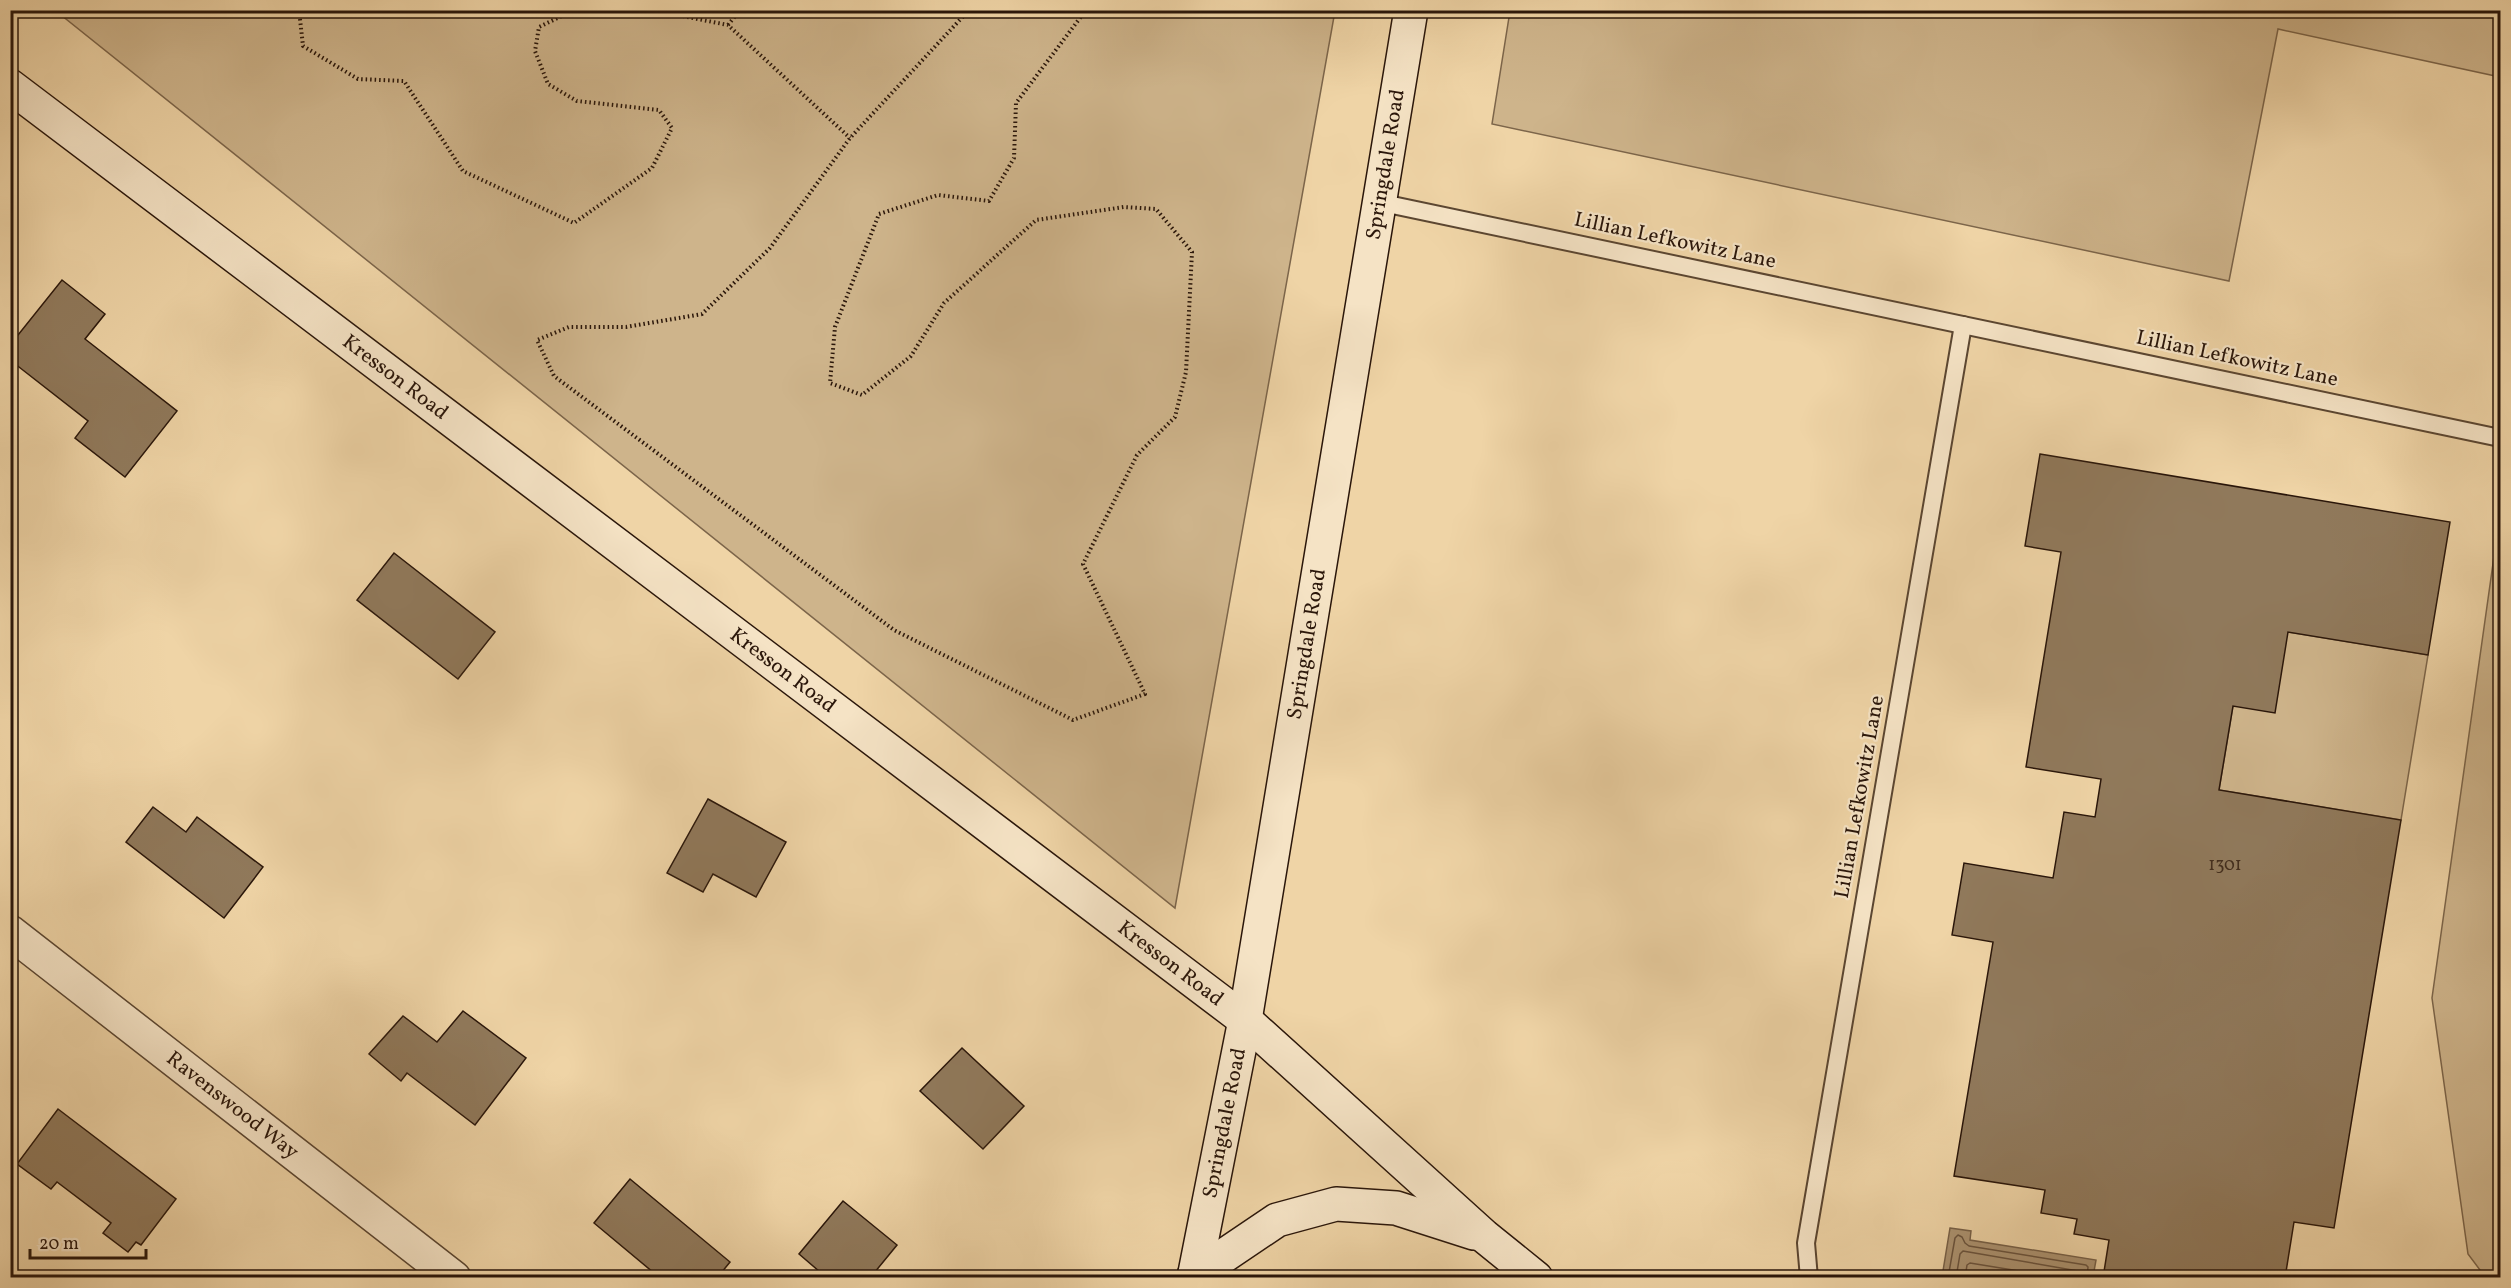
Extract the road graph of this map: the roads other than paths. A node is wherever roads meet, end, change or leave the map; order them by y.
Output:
1 (1411, 10) edge
2 (10, 86) edge
3 (1378, 202) junction
4 (1963, 324) junction
5 (2500, 438) edge
6 (10, 932) edge
7 (1245, 1020) junction
8 (1484, 1236) junction
9 (1194, 1277) edge
10 (454, 1278) edge
11 (1536, 1278) edge
12 (1809, 1278) edge

1 - 3 street, Springdale Road
2 - 7 street, Kresson Road
3 - 4 lane, Lillian Lefkowitz Lane
3 - 7 street, Springdale Road
4 - 5 lane, Lillian Lefkowitz Lane
4 - 12 lane, Lillian Lefkowitz Lane
6 - 10 street, Ravenswood Way
7 - 8 street, Kresson Road
7 - 9 street, Springdale Road
8 - 9 street
8 - 11 street, Kresson Road

